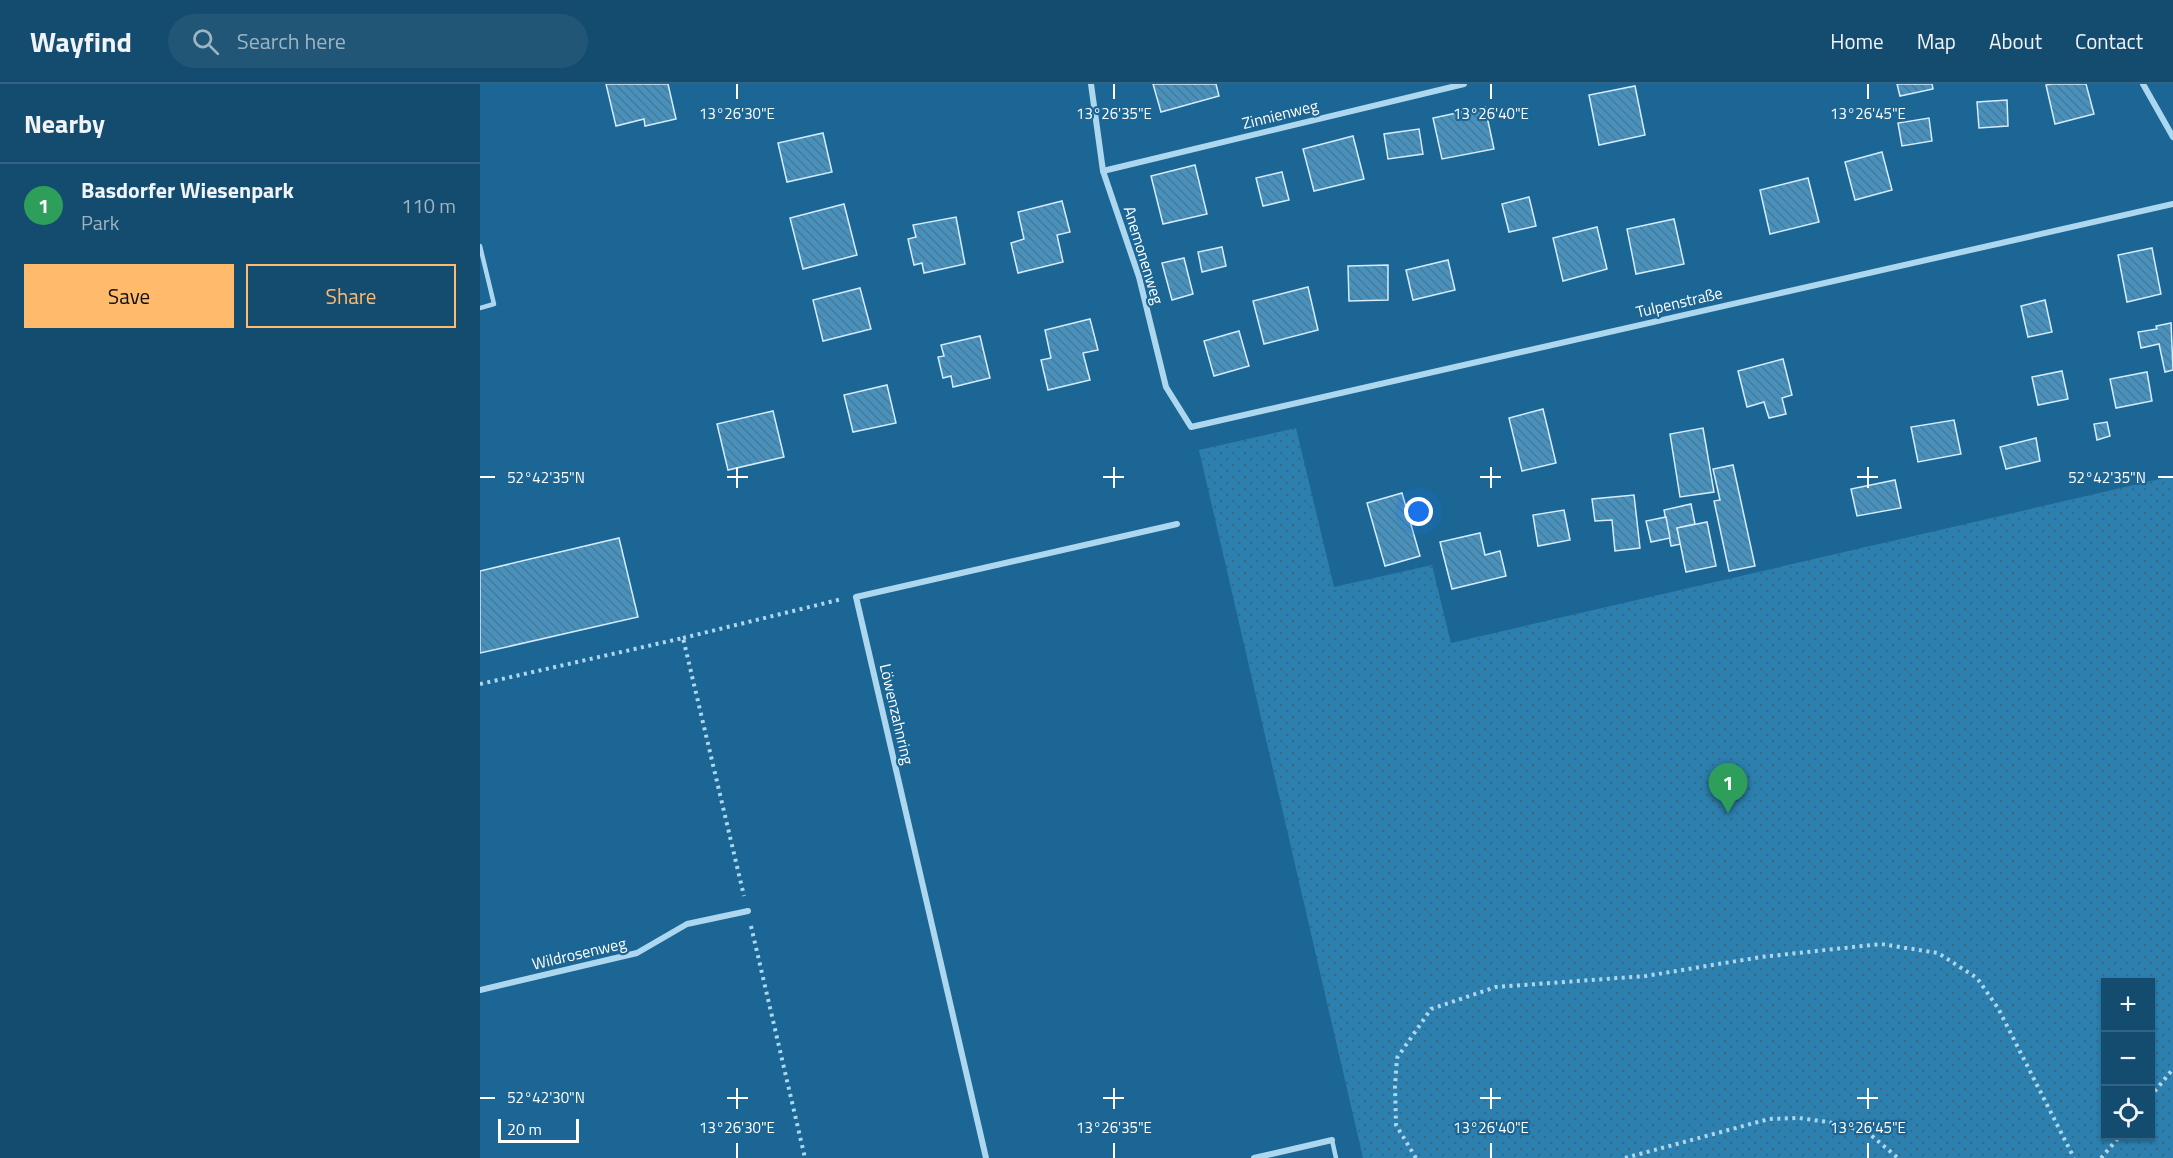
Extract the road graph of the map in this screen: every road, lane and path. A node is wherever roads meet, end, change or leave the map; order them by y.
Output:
1 (1090, 84) edge
2 (1464, 84) edge
3 (2143, 84) edge
4 (2173, 137) edge
5 (1103, 171) junction
6 (2173, 204) edge
7 (480, 246) edge
8 (480, 308) edge
9 (1191, 427) joint
10 (1177, 524) dead end
11 (856, 597) junction
12 (683, 638) junction
13 (480, 684) edge
14 (748, 910) junction
15 (480, 990) edge
16 (2173, 1069) edge
17 (2155, 1092) edge
18 (1332, 1140) joint
19 (2117, 1140) edge
20 (805, 1158) edge
21 (986, 1158) edge
22 (1254, 1158) edge
23 (1336, 1158) edge
24 (1416, 1158) edge
25 (1625, 1158) edge
26 (1898, 1158) edge
27 (2074, 1158) edge
28 (2102, 1158) edge

1 - 5 street, Anemonenweg
2 - 5 street, Zinnienweg
3 - 4 street
5 - 9 street, Anemonenweg
6 - 9 street, Tulpenstraße
7 - 8 lane
10 - 11 street
11 - 12 path
11 - 21 street, Löwenzahnring
12 - 13 path
12 - 14 path
14 - 15 street, Wildrosenweg
14 - 20 path
16 - 17 path
18 - 22 street
18 - 23 lane
19 - 28 path
24 - 27 path
25 - 26 path

